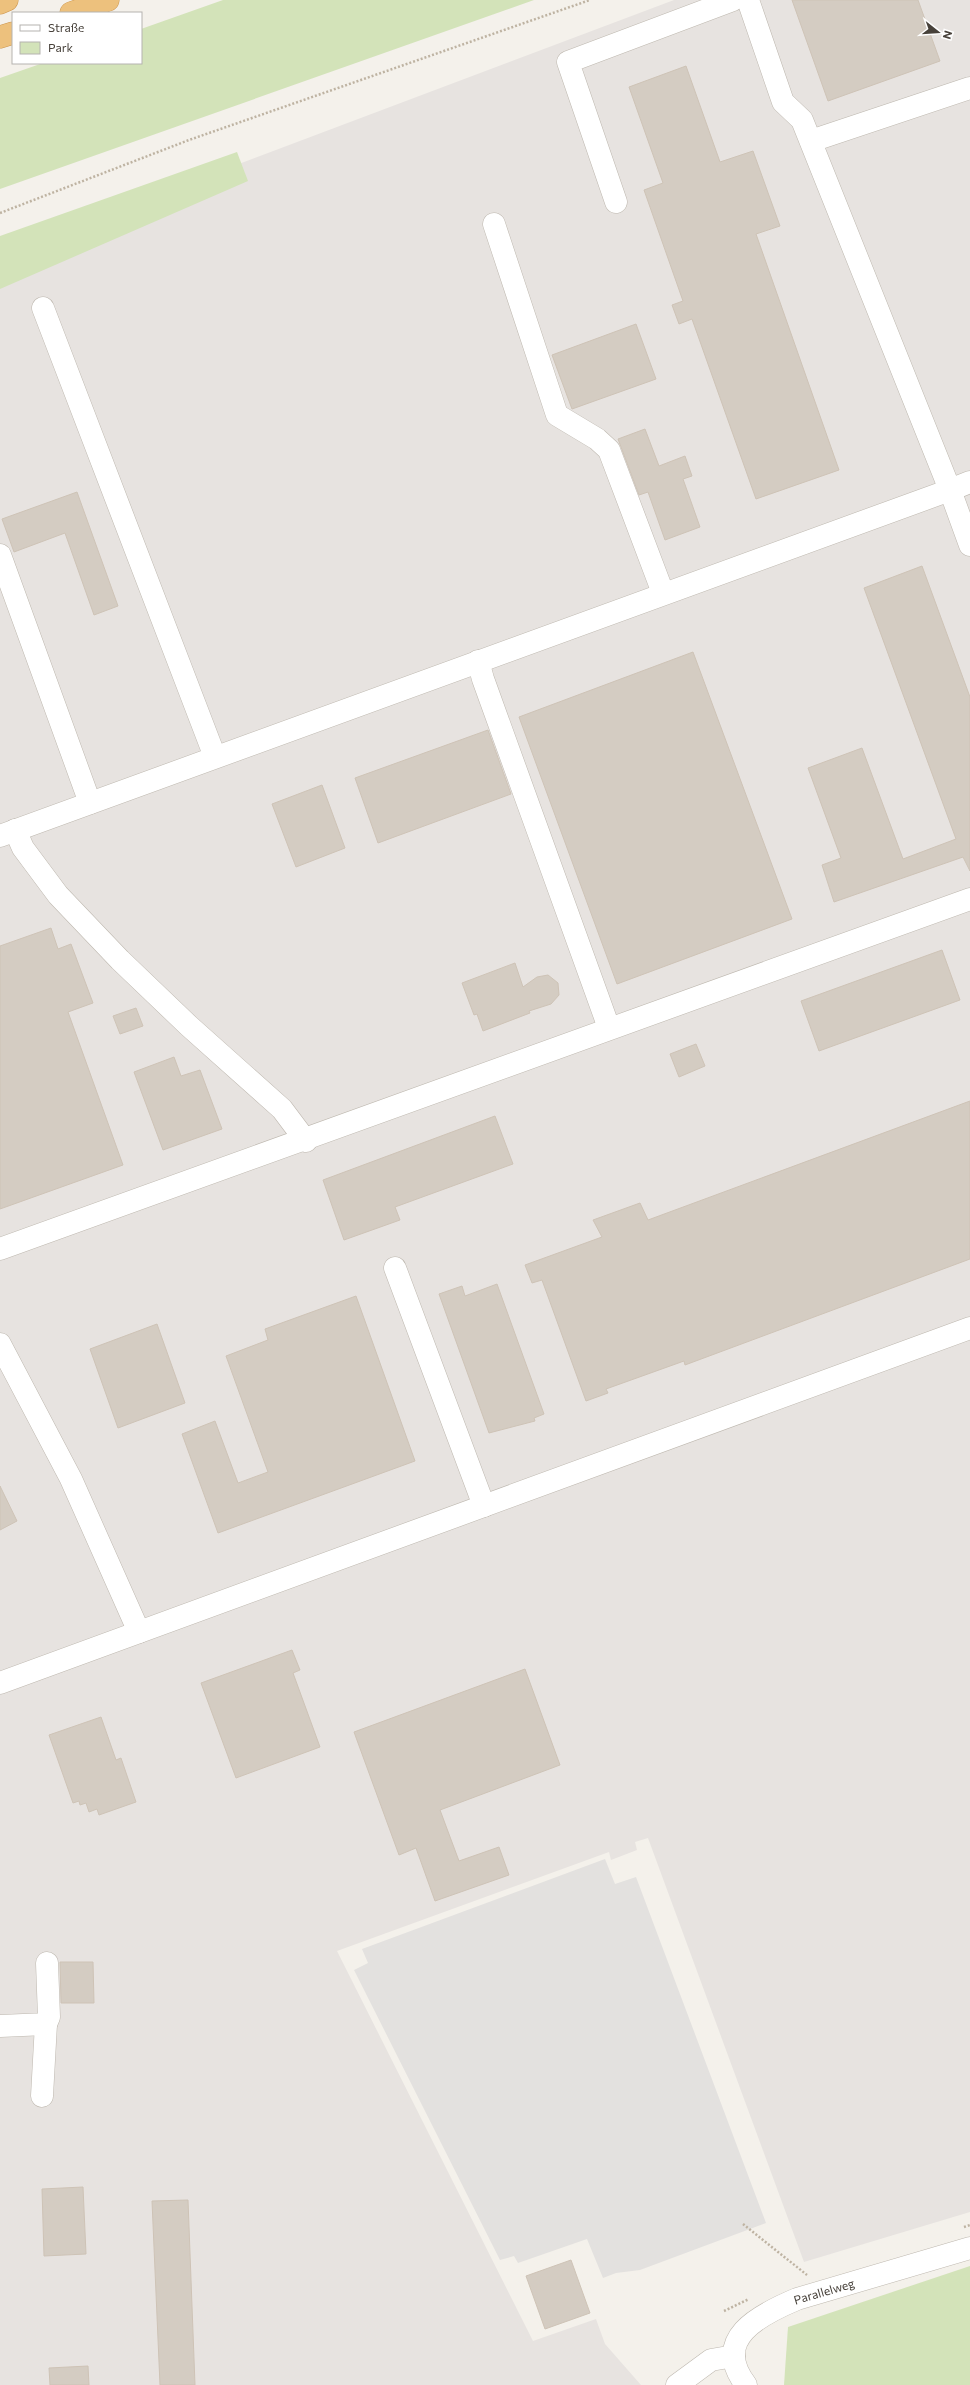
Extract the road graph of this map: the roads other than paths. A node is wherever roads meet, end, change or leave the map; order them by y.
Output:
1 (7, 0) edge
2 (108, 0) edge
3 (733, 0) edge
4 (748, 0) edge
5 (0, 2) edge
6 (74, 12) edge
7 (12, 33) edge
8 (0, 37) edge
9 (970, 88) edge
10 (811, 141) junction
11 (616, 202) dead end
12 (494, 224) dead end
13 (43, 308) dead end
14 (960, 486) edge
15 (970, 545) edge
16 (0, 555) edge
17 (663, 593) junction
18 (478, 661) junction
19 (215, 757) junction
20 (90, 803) junction
21 (8, 833) edge
22 (970, 899) edge
23 (610, 1028) junction
24 (306, 1141) junction
25 (0, 1249) edge
26 (395, 1268) dead end
27 (970, 1328) edge
28 (0, 1344) edge
29 (484, 1506) junction
30 (139, 1632) junction
31 (0, 1683) edge
32 (47, 1963) dead end
33 (46, 2024) junction
34 (0, 2026) edge
35 (42, 2096) dead end
36 (970, 2248) edge
37 (734, 2356) junction
38 (677, 2385) edge
39 (746, 2385) edge

1 - 5 highway
2 - 6 highway
3 - 11 street
4 - 10 street
7 - 8 highway
9 - 10 street
10 - 14 street
12 - 17 street
13 - 19 street
14 - 15 street
14 - 17 street
16 - 20 street
17 - 18 street
18 - 19 street
18 - 23 street
19 - 20 street
20 - 21 street
21 - 24 street
22 - 23 street
23 - 24 street
24 - 25 street
26 - 29 street
27 - 29 street
28 - 30 street
29 - 30 street
30 - 31 street
32 - 33 street
33 - 34 street
33 - 35 street
36 - 37 street, Parallelweg
37 - 38 street
37 - 39 street, Parallelweg

